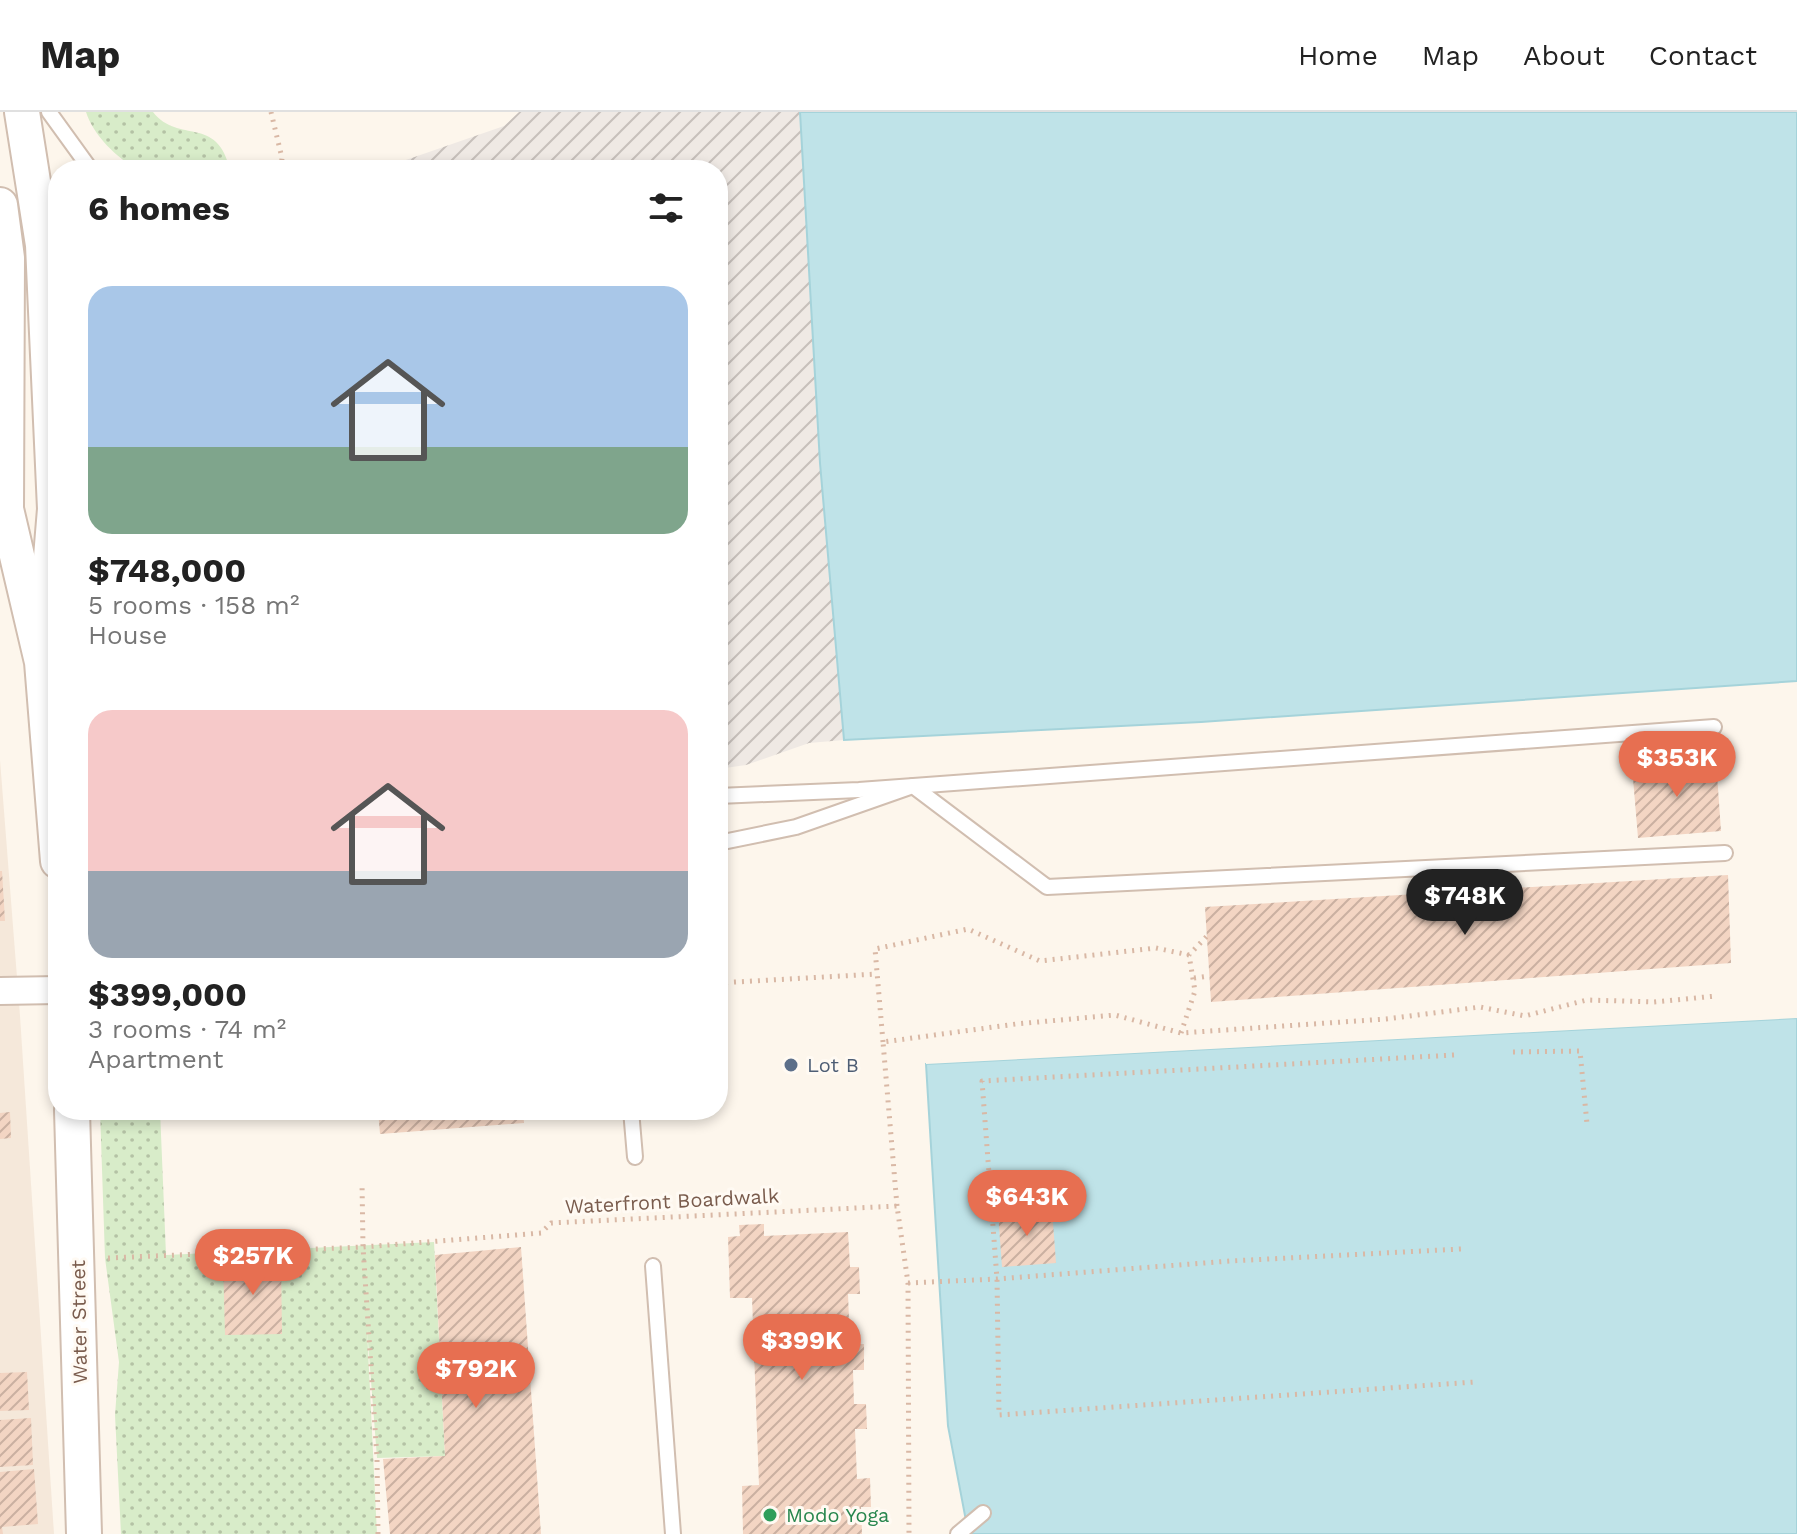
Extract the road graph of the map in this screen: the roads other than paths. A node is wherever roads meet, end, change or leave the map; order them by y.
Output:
1 (22, 112) edge
2 (49, 112) edge
3 (84, 160) edge
4 (0, 205) edge
5 (48, 231) edge
6 (48, 246) edge
7 (3, 258) edge
8 (48, 591) edge
9 (42, 662) junction
10 (1714, 727) dead end
11 (48, 737) edge
12 (913, 786) junction
13 (728, 795) edge
14 (728, 841) edge
15 (1725, 853) dead end
16 (48, 990) edge
17 (0, 991) edge
18 (72, 1120) edge
19 (632, 1120) edge
20 (635, 1157) dead end
21 (653, 1266) dead end
22 (983, 1513) dead end
23 (84, 1534) edge
24 (673, 1534) edge
25 (958, 1534) edge

1 - 5 street
2 - 3 lane
4 - 7 street
6 - 7 street
7 - 9 street
8 - 9 street
9 - 11 street
10 - 12 lane
12 - 13 lane
12 - 14 lane
12 - 15 lane
16 - 17 street
18 - 23 street, Water Street
19 - 20 lane
21 - 24 lane
22 - 25 lane

